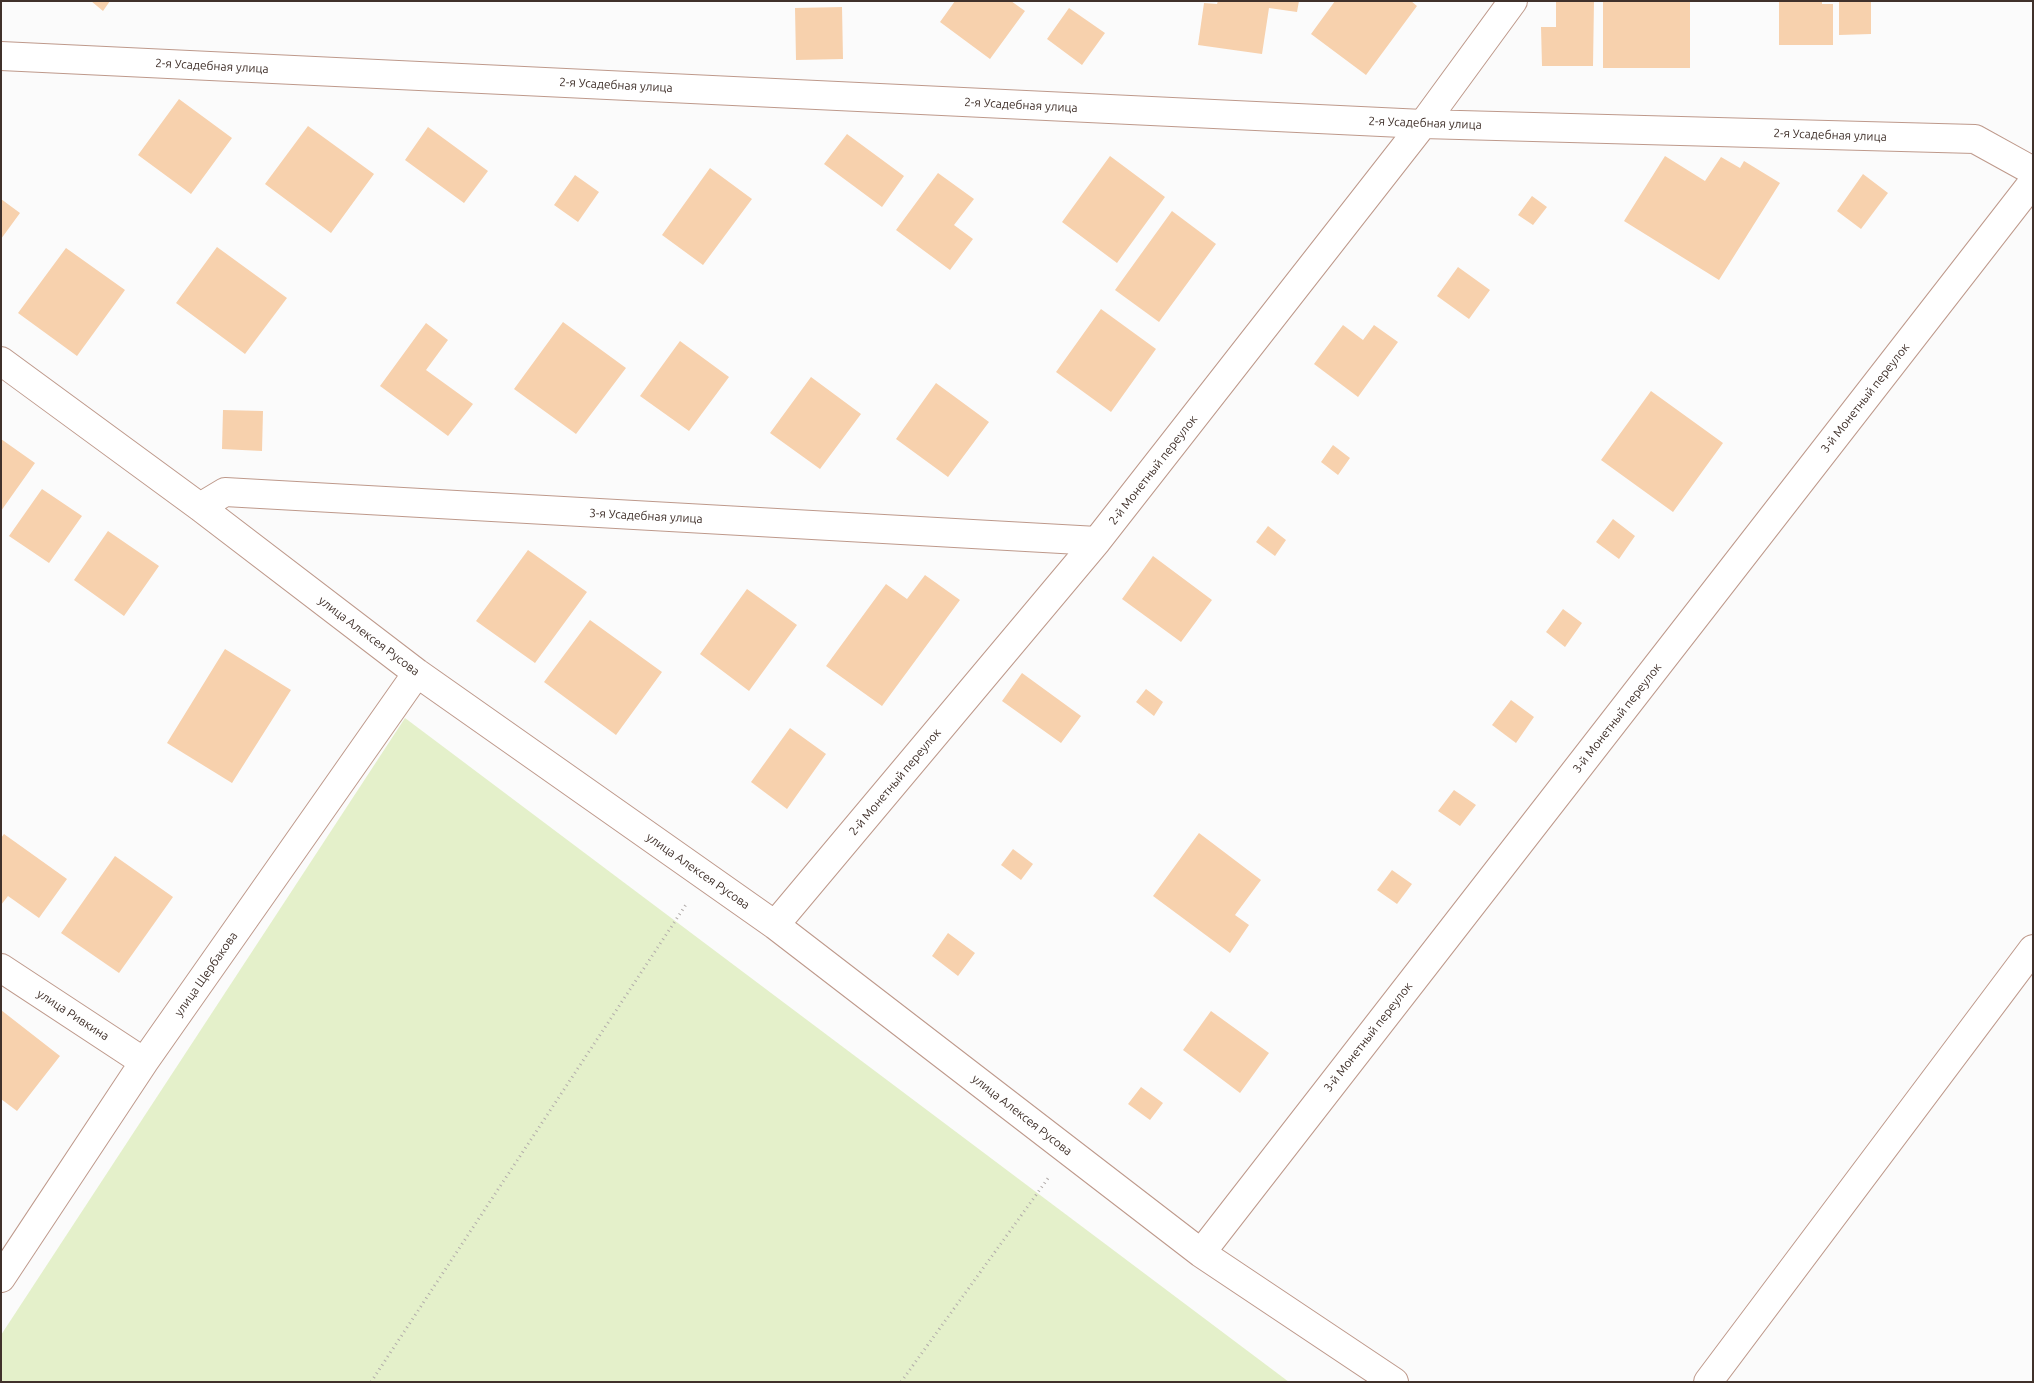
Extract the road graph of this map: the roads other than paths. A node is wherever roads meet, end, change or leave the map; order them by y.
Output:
1 (1512, 1) edge
2 (1, 56) edge
3 (1423, 124) junction
4 (2033, 171) edge
5 (2033, 182) edge
6 (1, 361) edge
7 (200, 507) junction
8 (1097, 542) junction
9 (418, 673) junction
10 (775, 925) junction
11 (2033, 949) edge
12 (1, 968) edge
13 (144, 1062) junction
14 (1201, 1253) junction
15 (1, 1278) edge
16 (1394, 1382) edge
17 (1708, 1382) edge

1 - 3 street, 2-й Монетный переулок
2 - 3 street, 2-я Усадебная улица
3 - 4 street, 2-я Усадебная улица
3 - 8 street, 2-й Монетный переулок
5 - 14 street, 3-й Монетный переулок
6 - 7 street, улица Алексея Русова
7 - 8 street, 3-я Усадебная улица
7 - 9 street, улица Алексея Русова
8 - 10 street, 2-й Монетный переулок
9 - 10 street, улица Алексея Русова
9 - 13 street, улица Щербакова
10 - 14 street, улица Алексея Русова
11 - 17 street
12 - 13 street, улица Ривкина
13 - 15 street, улица Щербакова
14 - 16 street, улица Алексея Русова

